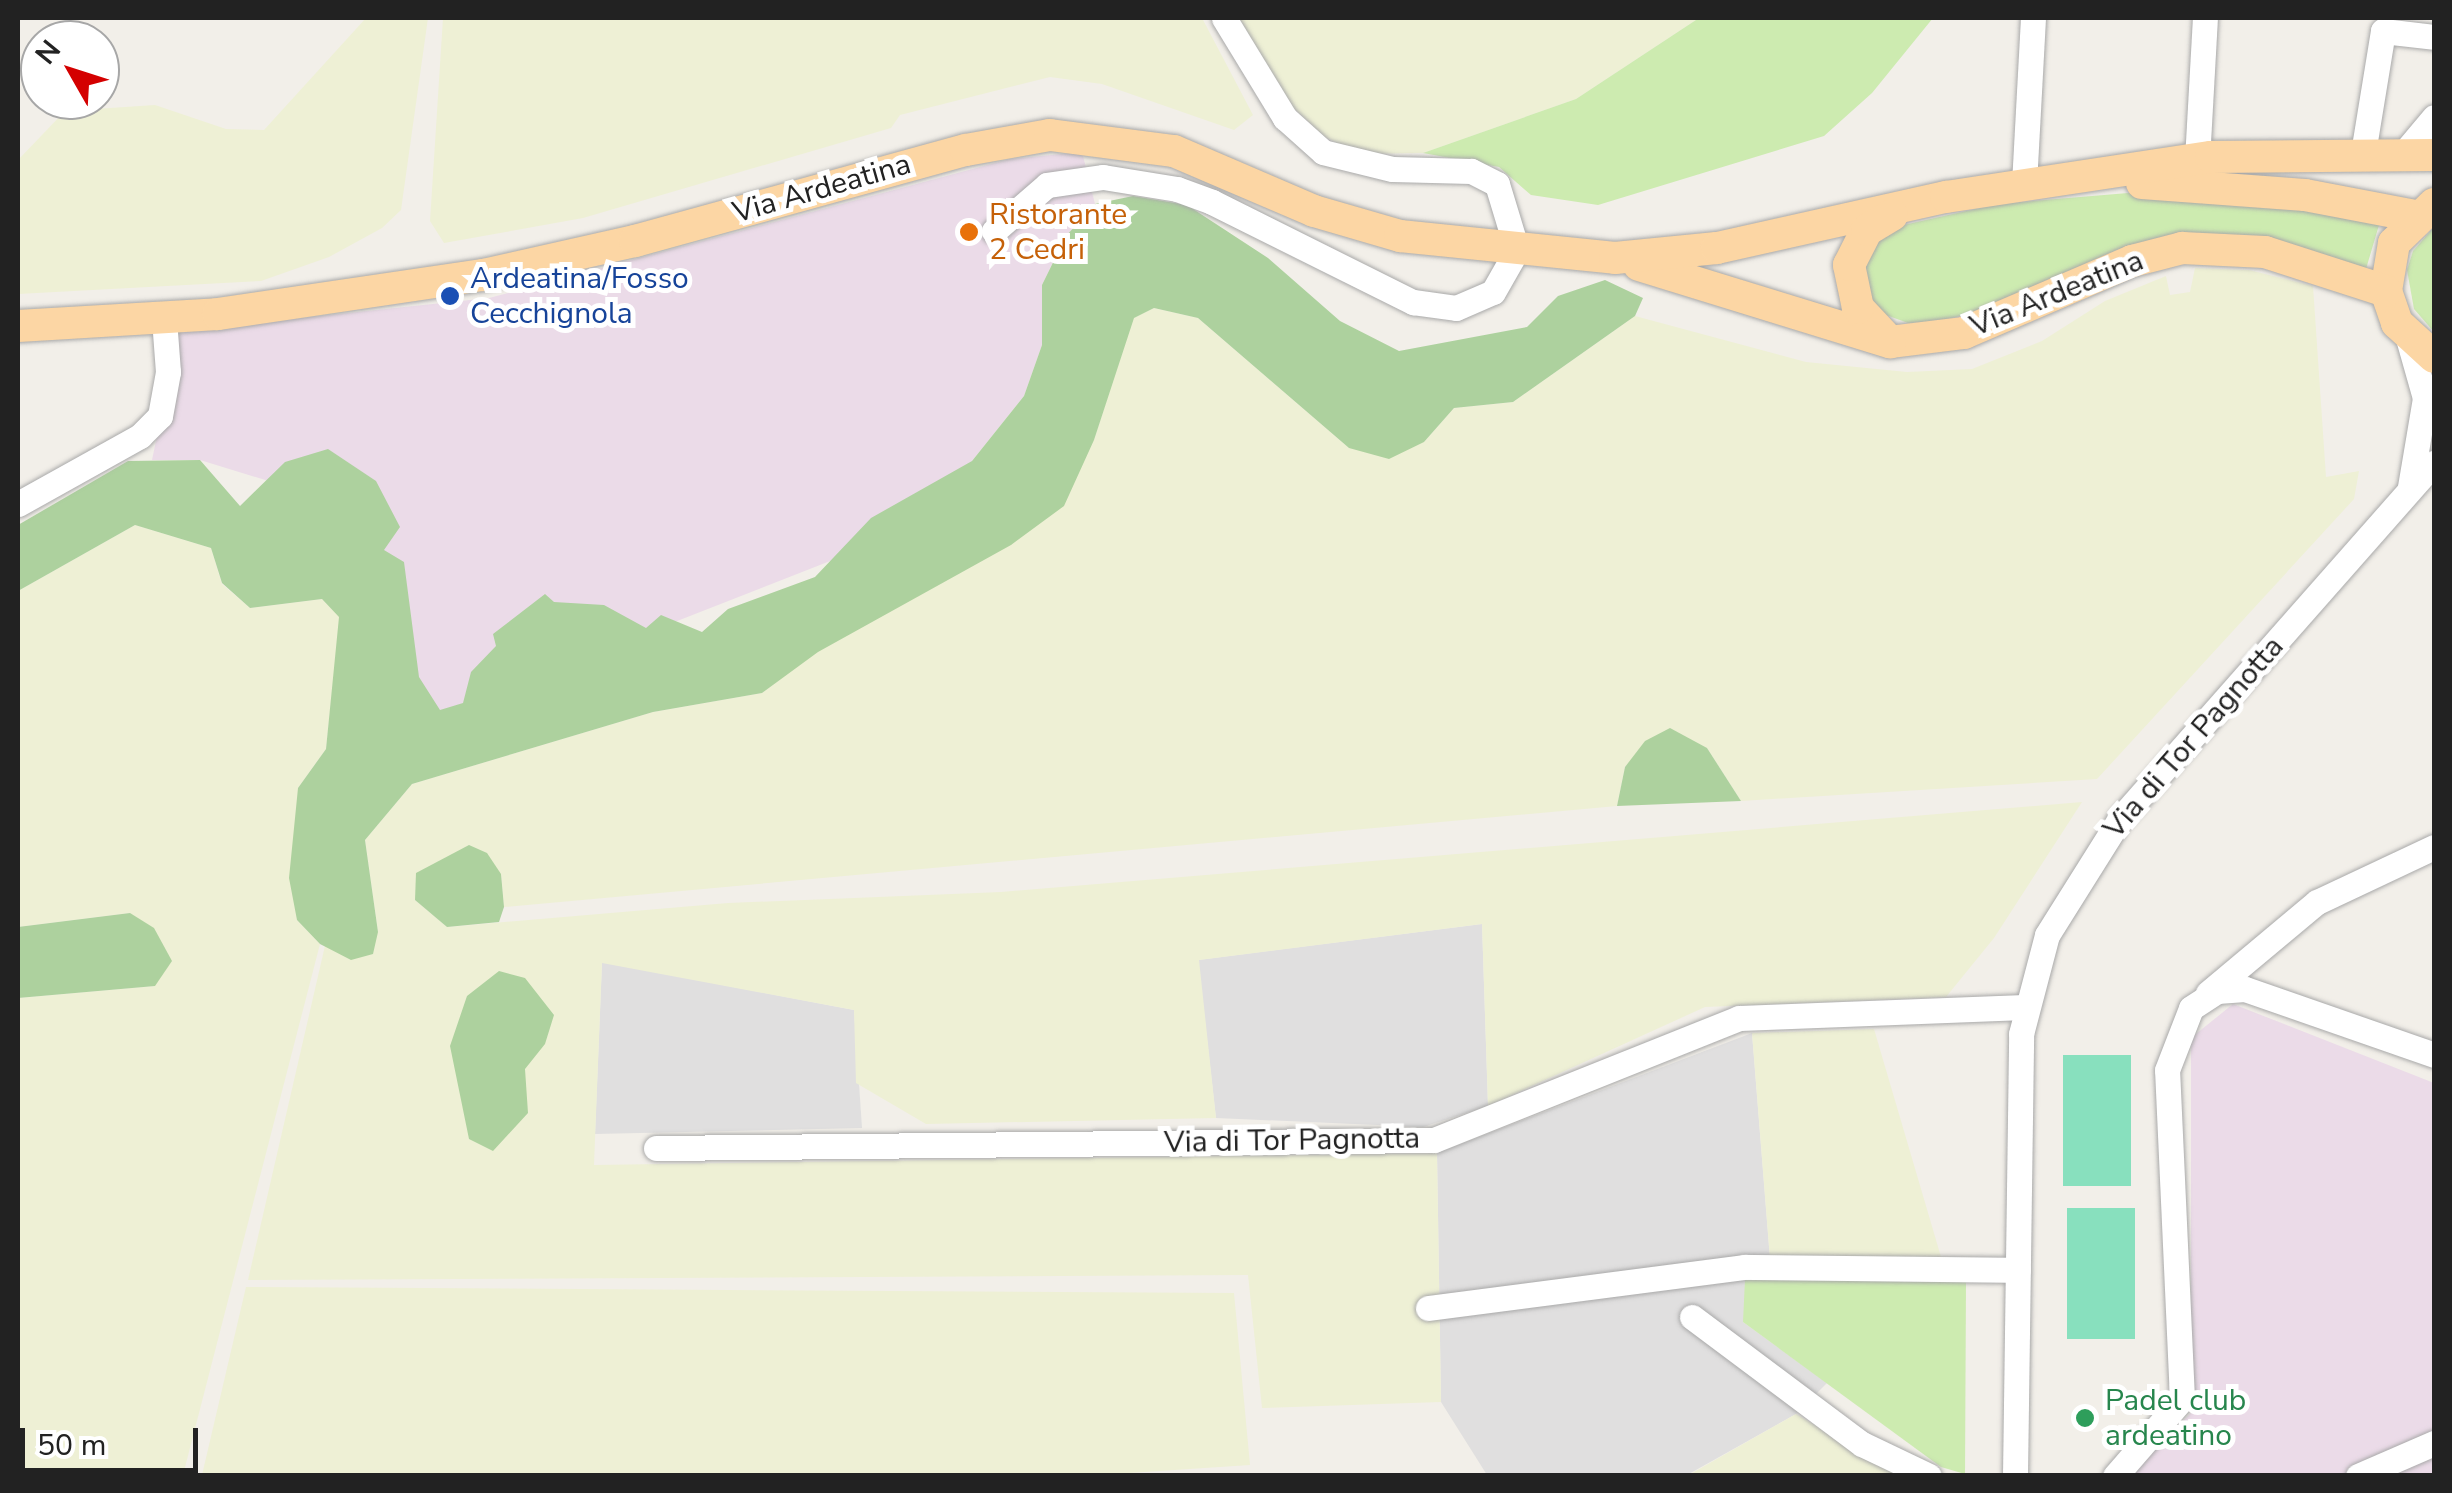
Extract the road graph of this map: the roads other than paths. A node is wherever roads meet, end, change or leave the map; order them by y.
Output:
1 (1224, 18) edge
2 (2033, 18) edge
3 (2205, 18) edge
4 (2434, 36) edge
5 (2434, 117) edge
6 (2363, 153) junction
7 (2419, 155) edge
8 (2197, 160) junction
9 (2076, 178) junction
10 (2024, 184) junction
11 (1946, 197) junction
12 (2425, 210) edge
13 (994, 231) dead end
14 (1517, 250) junction
15 (1615, 258) junction
16 (2386, 291) junction
17 (164, 319) junction
18 (18, 326) edge
19 (1890, 342) junction
20 (2421, 347) edge
21 (2434, 463) edge
22 (2407, 497) junction
23 (18, 504) edge
24 (2434, 846) edge
25 (2204, 996) junction
26 (2024, 1007) junction
27 (2434, 1055) edge
28 (656, 1148) dead end
29 (2018, 1270) junction
30 (1428, 1308) dead end
31 (1692, 1317) dead end
32 (2434, 1443) edge
33 (1928, 1476) edge
34 (2016, 1476) edge
35 (2115, 1476) edge
36 (2358, 1476) edge

1 - 14 street
2 - 10 street
3 - 8 street
4 - 6 street
5 - 7 street
6 - 7 main road, Via Ardeatina
6 - 8 main road, Via Ardeatina
8 - 9 main road, Via Ardeatina
9 - 10 main road, Via Ardeatina
9 - 12 main road, Via Ardeatina
10 - 11 main road, Via Ardeatina
11 - 15 main road, Via Ardeatina
11 - 19 main road
12 - 16 main road
13 - 14 street
14 - 15 main road, Via Ardeatina
14 - 17 main road, Via Ardeatina
15 - 19 main road, Via Ardeatina
16 - 19 main road, Via Ardeatina
16 - 20 main road
17 - 18 main road, Via Ardeatina
17 - 23 street
20 - 22 street
21 - 22 street, Via di Tor Pagnotta
22 - 26 street, Via di Tor Pagnotta
24 - 25 street
25 - 27 street
25 - 35 street
26 - 28 street, Via di Tor Pagnotta
26 - 29 street, Via di Tor Pagnotta
29 - 30 street
29 - 34 street, Via di Tor Pagnotta
31 - 33 street
32 - 36 street

